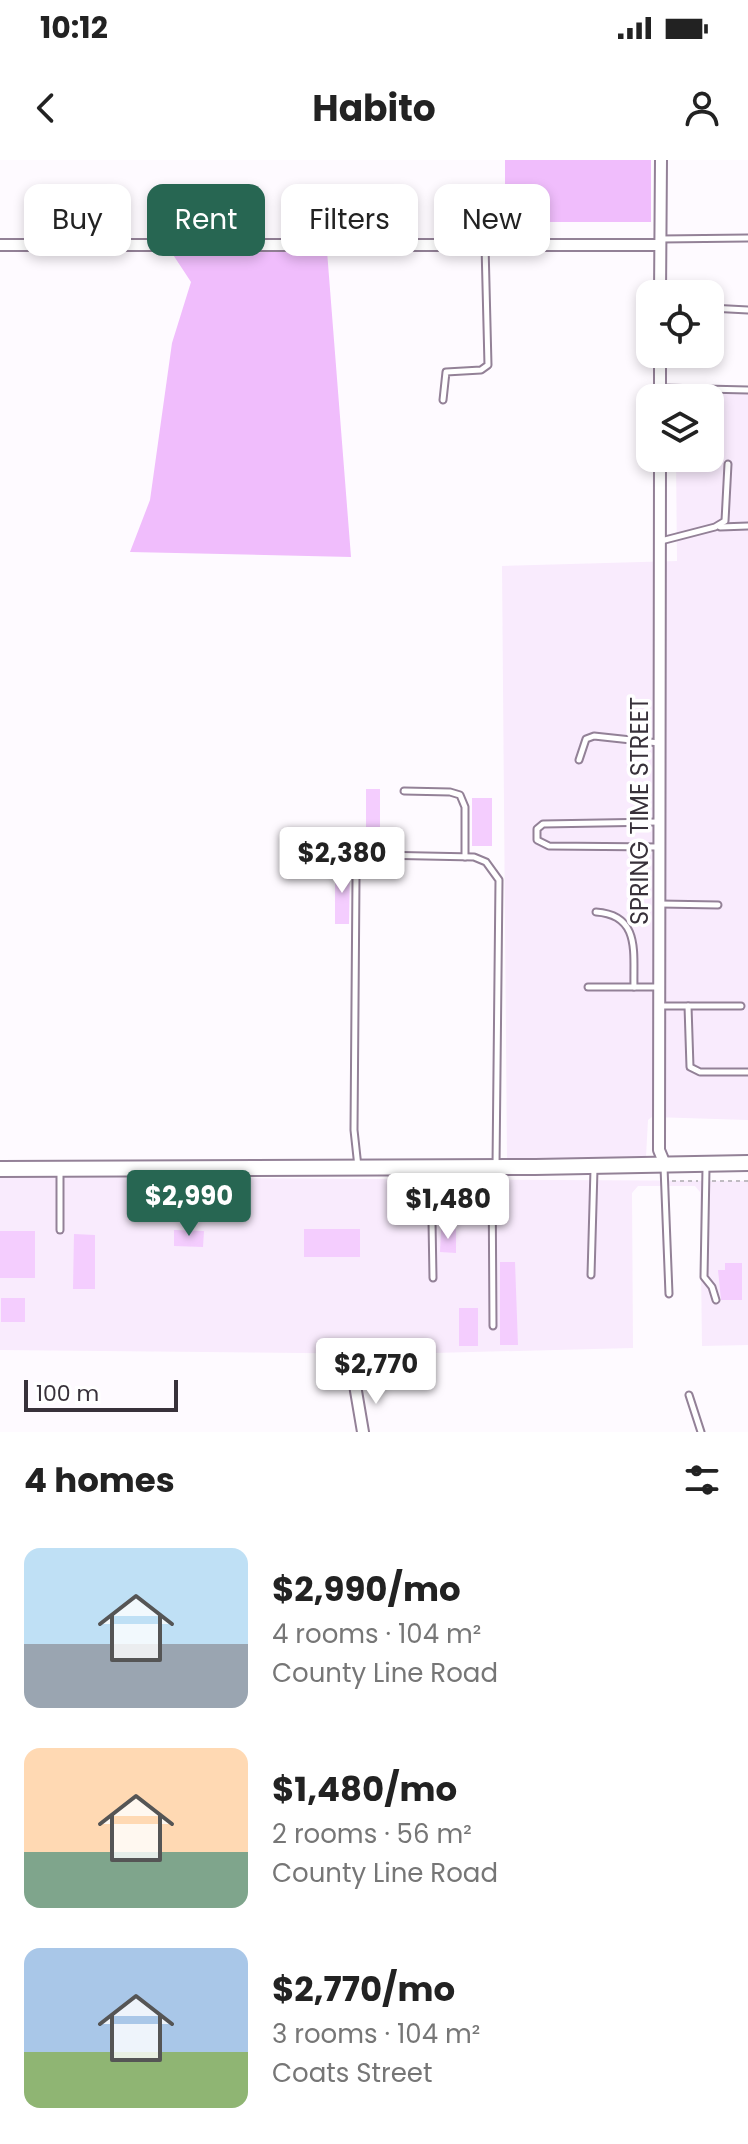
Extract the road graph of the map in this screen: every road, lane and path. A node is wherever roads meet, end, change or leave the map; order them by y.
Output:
1 (661, 160) edge
2 (748, 238) edge
3 (660, 242) junction
4 (550, 243) edge
5 (434, 244) edge
6 (0, 245) edge
7 (484, 256) edge
8 (660, 280) edge
9 (724, 309) edge
10 (748, 310) edge
11 (748, 390) edge
12 (724, 391) edge
13 (443, 400) dead end
14 (728, 464) dead end
15 (660, 472) edge
16 (748, 526) edge
17 (715, 527) junction
18 (660, 541) junction
19 (660, 743) junction
20 (579, 760) dead end
21 (404, 791) dead end
22 (659, 822) junction
23 (659, 847) junction
24 (465, 857) junction
25 (659, 904) junction
26 (718, 905) dead end
27 (596, 912) dead end
28 (588, 987) dead end
29 (634, 987) junction
30 (659, 987) junction
31 (659, 1006) junction
32 (688, 1006) junction
33 (741, 1006) dead end
34 (748, 1072) edge
35 (748, 1153) edge
36 (664, 1162) junction
37 (706, 1163) junction
38 (748, 1163) edge
39 (594, 1164) junction
40 (494, 1167) junction
41 (358, 1168) junction
42 (436, 1168) junction
43 (0, 1169) edge
44 (60, 1169) junction
45 (60, 1230) dead end
46 (591, 1275) dead end
47 (433, 1278) dead end
48 (669, 1294) dead end
49 (716, 1300) dead end
50 (493, 1326) dead end
51 (355, 1385) dead end
52 (689, 1395) dead end
53 (363, 1432) edge
54 (701, 1432) edge

1 - 3 street
2 - 3 lane
3 - 4 street
3 - 8 street
5 - 6 street
7 - 13 lane
9 - 10 lane
11 - 12 lane
14 - 17 lane
15 - 18 street, SPRING TIME STREET
16 - 17 lane
17 - 18 lane
18 - 19 street, SPRING TIME STREET
19 - 20 lane
19 - 22 street, SPRING TIME STREET
21 - 24 lane
22 - 23 street, SPRING TIME STREET
22 - 23 lane
23 - 25 street, SPRING TIME STREET
24 - 40 lane
24 - 41 lane
25 - 26 lane
25 - 30 street, SPRING TIME STREET
27 - 29 lane
28 - 29 lane
29 - 30 lane
30 - 31 street, SPRING TIME STREET
31 - 32 lane
31 - 36 street, SPRING TIME STREET
32 - 33 lane
32 - 34 lane
35 - 36 main road
36 - 37 main road
36 - 39 main road
36 - 48 lane
37 - 38 main road
37 - 49 lane
39 - 40 main road
39 - 46 lane
40 - 42 main road
40 - 50 lane
41 - 42 main road
41 - 44 main road
42 - 47 lane
43 - 44 main road
44 - 45 lane
51 - 53 street
52 - 54 lane

